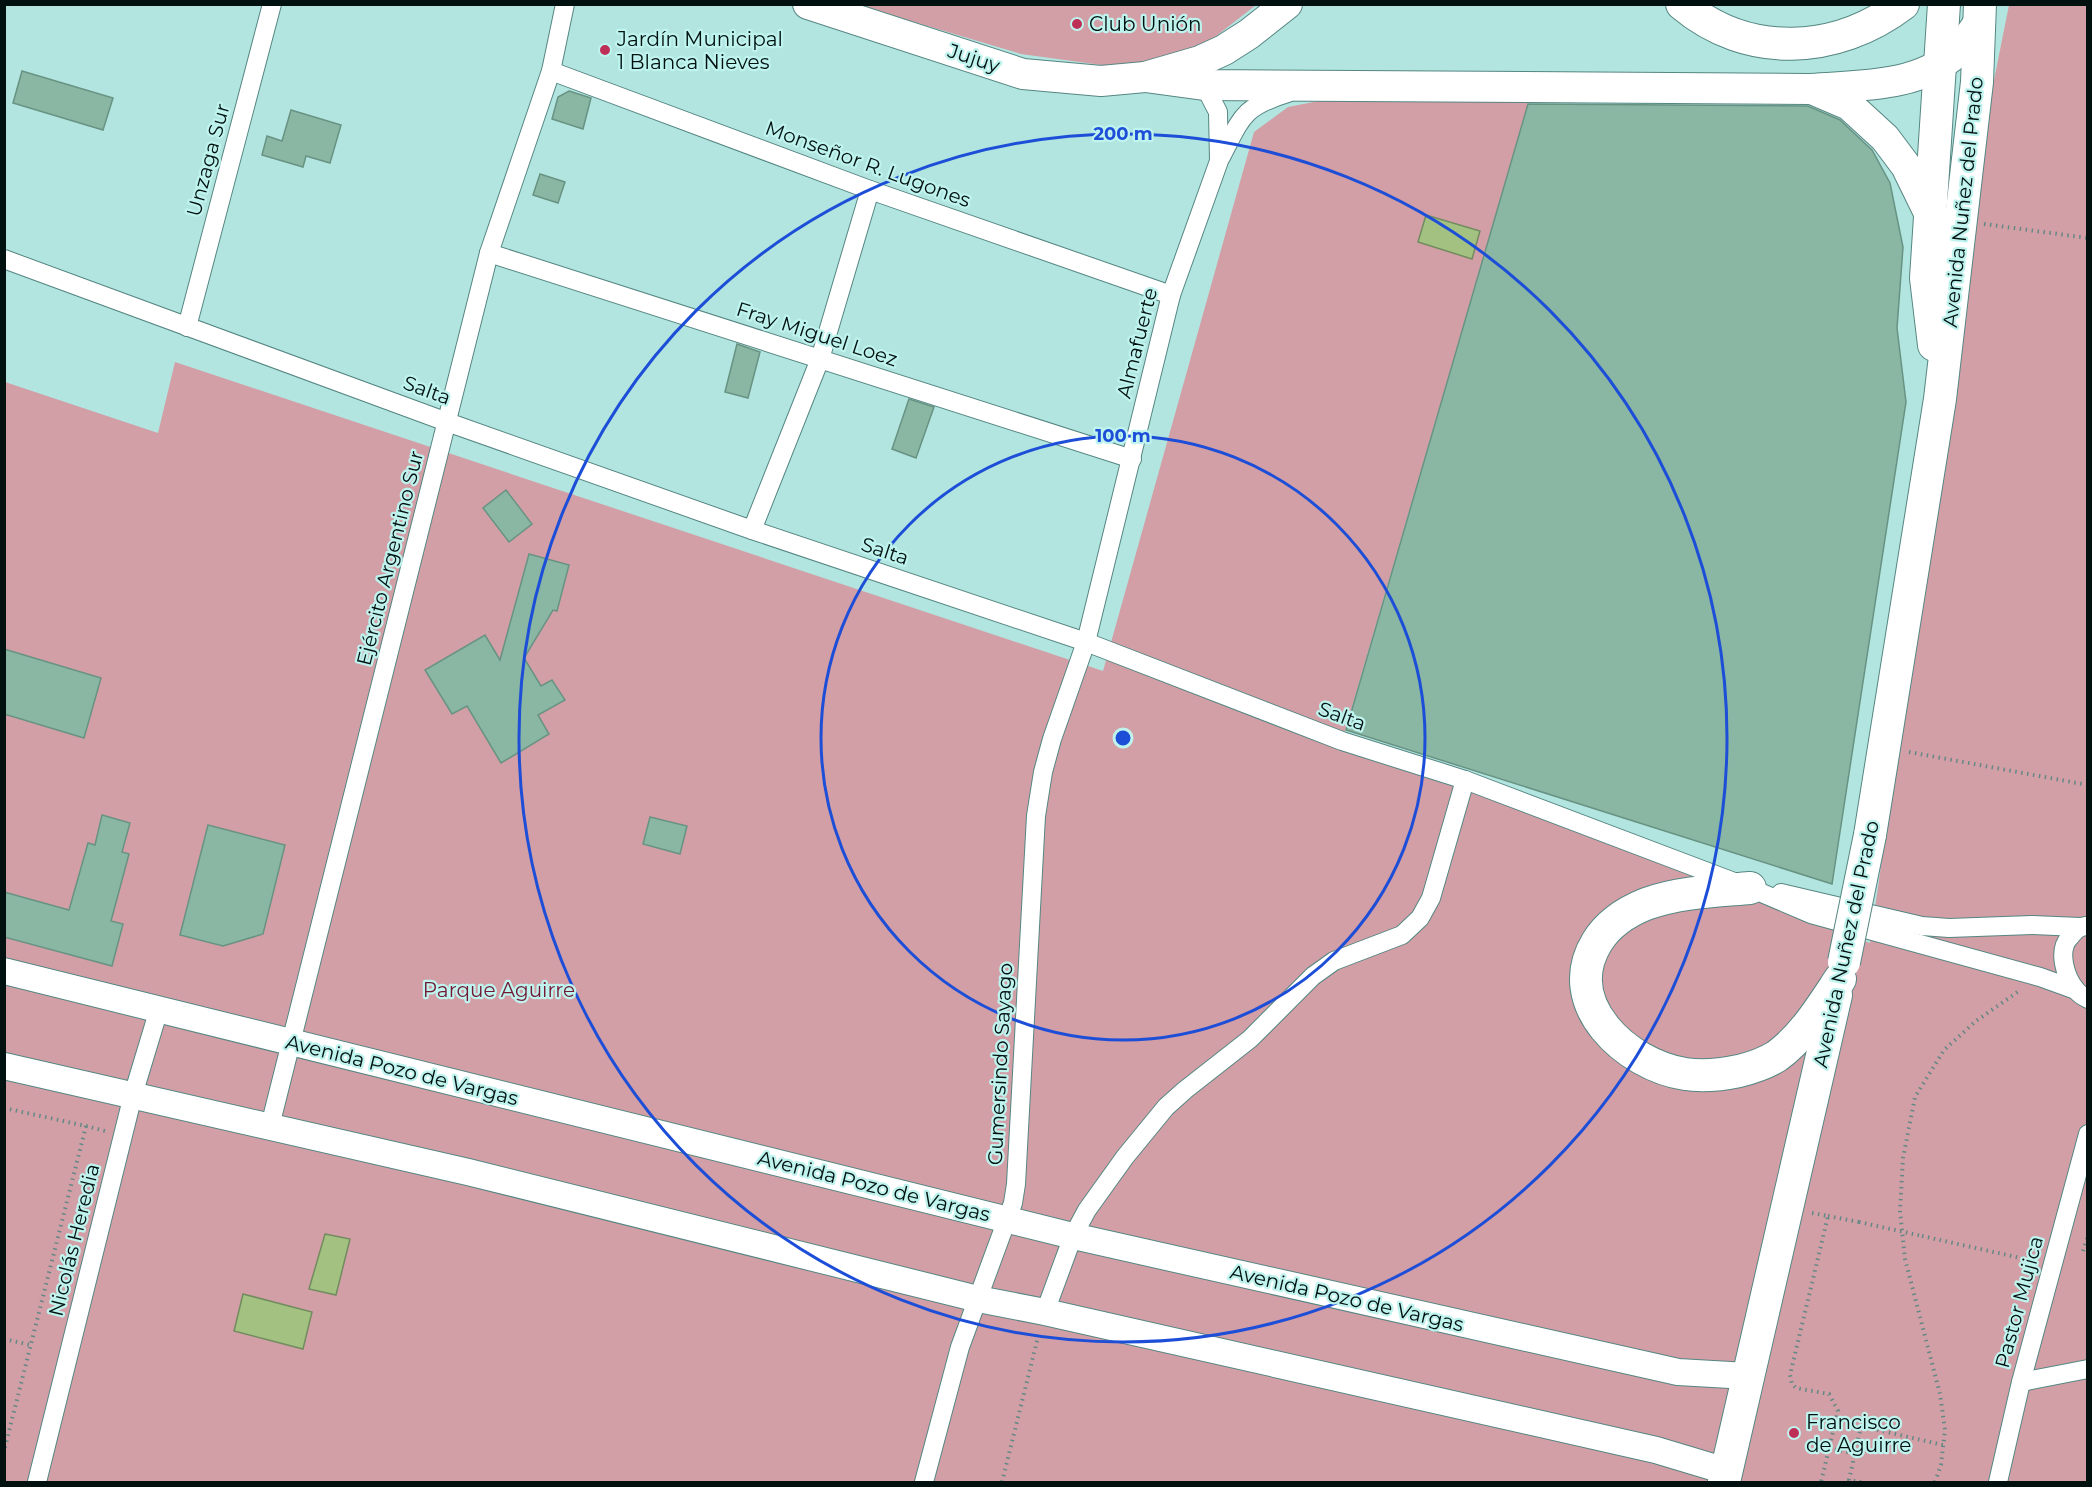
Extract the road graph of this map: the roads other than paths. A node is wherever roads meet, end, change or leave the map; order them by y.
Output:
1 (272, 4) edge
2 (564, 4) edge
3 (808, 4) edge
4 (1682, 4) edge
5 (1903, 4) edge
6 (1944, 4) edge
7 (1285, 6) edge
8 (1981, 10) edge
9 (1940, 65) junction
10 (551, 71) junction
11 (1202, 73) junction
12 (1310, 86) junction
13 (1811, 89) junction
14 (1219, 161) junction
15 (870, 190) junction
16 (1930, 215) junction
17 (489, 253) junction
18 (4, 259) edge
19 (1171, 295) junction
20 (187, 327) junction
21 (820, 359) junction
22 (1940, 399) junction
23 (447, 422) junction
24 (1131, 459) junction
25 (752, 530) junction
26 (1086, 642) junction
27 (1465, 780) junction
28 (1749, 888) junction
29 (2084, 926) edge
30 (4, 970) edge
31 (1842, 970) junction
32 (2082, 995) edge
33 (159, 1009) junction
34 (292, 1043) junction
35 (4, 1066) edge
36 (133, 1095) junction
37 (270, 1126) junction
38 (2088, 1134) edge
39 (1007, 1219) junction
40 (1073, 1236) junction
41 (978, 1299) junction
42 (1045, 1312) junction
43 (2088, 1369) edge
44 (1748, 1376) junction
45 (2021, 1382) junction
46 (1725, 1477) edge
47 (37, 1482) edge
48 (924, 1482) edge
49 (1998, 1482) edge

1 - 20 street, Unzaga Sur
2 - 10 street, Ejército Argentino Sur
3 - 11 main road, Jujuy
4 - 5 highway
6 - 9 highway, Avenida Nuñez del Prado
7 - 11 main road
8 - 9 main road
8 - 22 highway, Avenida Nuñez del Prado
9 - 13 main road
9 - 16 highway, Avenida Nuñez del Prado
10 - 15 street, Monseñor R. Lugones
10 - 17 street, Ejército Argentino Sur
11 - 12 main road
11 - 14 street, Almafuerte
12 - 13 main road
12 - 14 street
13 - 16 main road
14 - 19 street, Almafuerte
15 - 19 street, Monseñor R. Lugones
15 - 21 street
16 - 22 highway, Avenida Nuñez del Prado
17 - 21 street, Fray Miguel Loez
17 - 23 street, Ejército Argentino Sur
18 - 20 street, Salta
19 - 24 street, Almafuerte
20 - 23 street, Salta
21 - 24 street, Fray Miguel Loez
21 - 25 street
22 - 31 highway, Avenida Nuñez del Prado, bridge
23 - 25 street, Salta
23 - 34 street, Ejército Argentino Sur
24 - 26 street, Almafuerte
25 - 26 street, Salta
26 - 27 street, Salta
26 - 39 street, Gumersindo Sayago
27 - 28 street, Salta
27 - 40 street
28 - 29 street
28 - 31 highway
28 - 32 street
29 - 32 street
30 - 33 main road, Avenida Pozo de Vargas
31 - 44 highway, Avenida Nuñez del Prado
33 - 34 main road, Avenida Pozo de Vargas
33 - 36 street, Nicolás Heredia
34 - 37 street, Ejército Argentino Sur
34 - 39 main road, Avenida Pozo de Vargas
35 - 36 main road
36 - 37 main road
36 - 47 street, Nicolás Heredia
37 - 41 main road
38 - 45 street, Pastor Mujica
39 - 40 main road, Avenida Pozo de Vargas
39 - 41 street, Gumersindo Sayago
40 - 42 street
40 - 44 main road, Avenida Pozo de Vargas
41 - 42 main road
41 - 48 street, Gumersindo Sayago
42 - 46 main road
43 - 45 street
44 - 46 highway, Avenida Nuñez del Prado
45 - 49 street, Pastor Mujica

